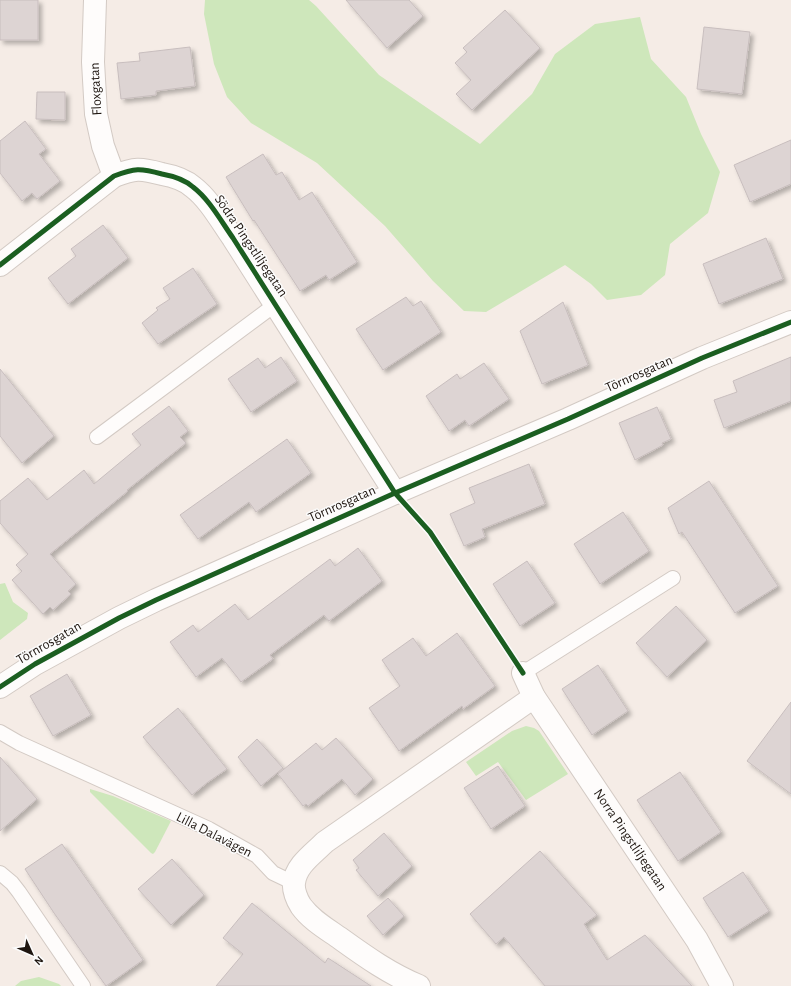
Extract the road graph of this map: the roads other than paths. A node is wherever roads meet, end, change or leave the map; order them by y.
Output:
1 (95, 0) edge
2 (114, 176) junction
3 (0, 265) edge
4 (276, 304) junction
5 (791, 322) edge
6 (97, 437) dead end
7 (395, 493) junction
8 (673, 578) dead end
9 (523, 673) joint
10 (0, 687) edge
11 (534, 697) junction
12 (0, 732) edge
13 (0, 873) edge
14 (294, 883) junction
15 (83, 986) edge
16 (419, 986) edge
17 (722, 986) edge

1 - 2 street, Floxgatan
2 - 3 street, Södra Pingstliljegatan
2 - 4 street, Södra Pingstliljegatan
4 - 6 lane
4 - 7 street, Södra Pingstliljegatan
5 - 7 street, Törnrosgatan
7 - 10 street, Törnrosgatan
8 - 9 lane, Norra Pingstliljegatan
9 - 11 street, Norra Pingstliljegatan
11 - 14 street
11 - 17 street, Norra Pingstliljegatan
12 - 14 lane, Lilla Dalavägen
13 - 15 lane
14 - 16 street

